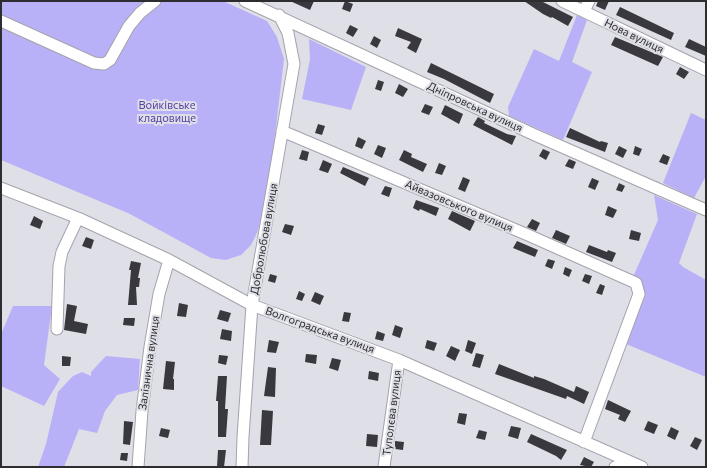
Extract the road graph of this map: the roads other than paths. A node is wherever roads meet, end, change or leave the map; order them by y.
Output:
1 (155, 1) edge
2 (245, 1) edge
3 (562, 1) edge
4 (589, 1) edge
5 (584, 11) junction
6 (279, 15) junction
7 (1, 21) edge
8 (706, 70) edge
9 (282, 131) junction
10 (1, 188) edge
11 (706, 210) edge
12 (78, 218) junction
13 (169, 260) junction
14 (252, 305) junction
15 (57, 329) dead end
16 (399, 360) junction
17 (584, 442) junction
18 (630, 462) junction
19 (138, 467) edge
20 (242, 467) edge
21 (384, 467) edge
22 (615, 467) edge
23 (642, 467) edge

1 - 7 street
2 - 6 street, Дніпровська вулиця
3 - 5 street, Нова вулиця
4 - 5 street
5 - 8 street, Нова вулиця
6 - 9 street, Добролюбова вулиця
6 - 11 street, Дніпровська вулиця
9 - 14 street, Добролюбова вулиця
9 - 17 street, Айвазовського вулиця
10 - 12 street, Волгоградська вулиця
12 - 13 street, Волгоградська вулиця
12 - 15 street
13 - 14 street, Волгоградська вулиця
13 - 19 street, Залізнична вулиця
14 - 16 street, Волгоградська вулиця
14 - 20 street, Добролюбова вулиця
16 - 17 street, Волгоградська вулиця
16 - 21 street, Туполєва вулиця
17 - 18 street, Волгоградська вулиця
18 - 22 street
18 - 23 street, Волгоградська вулиця

